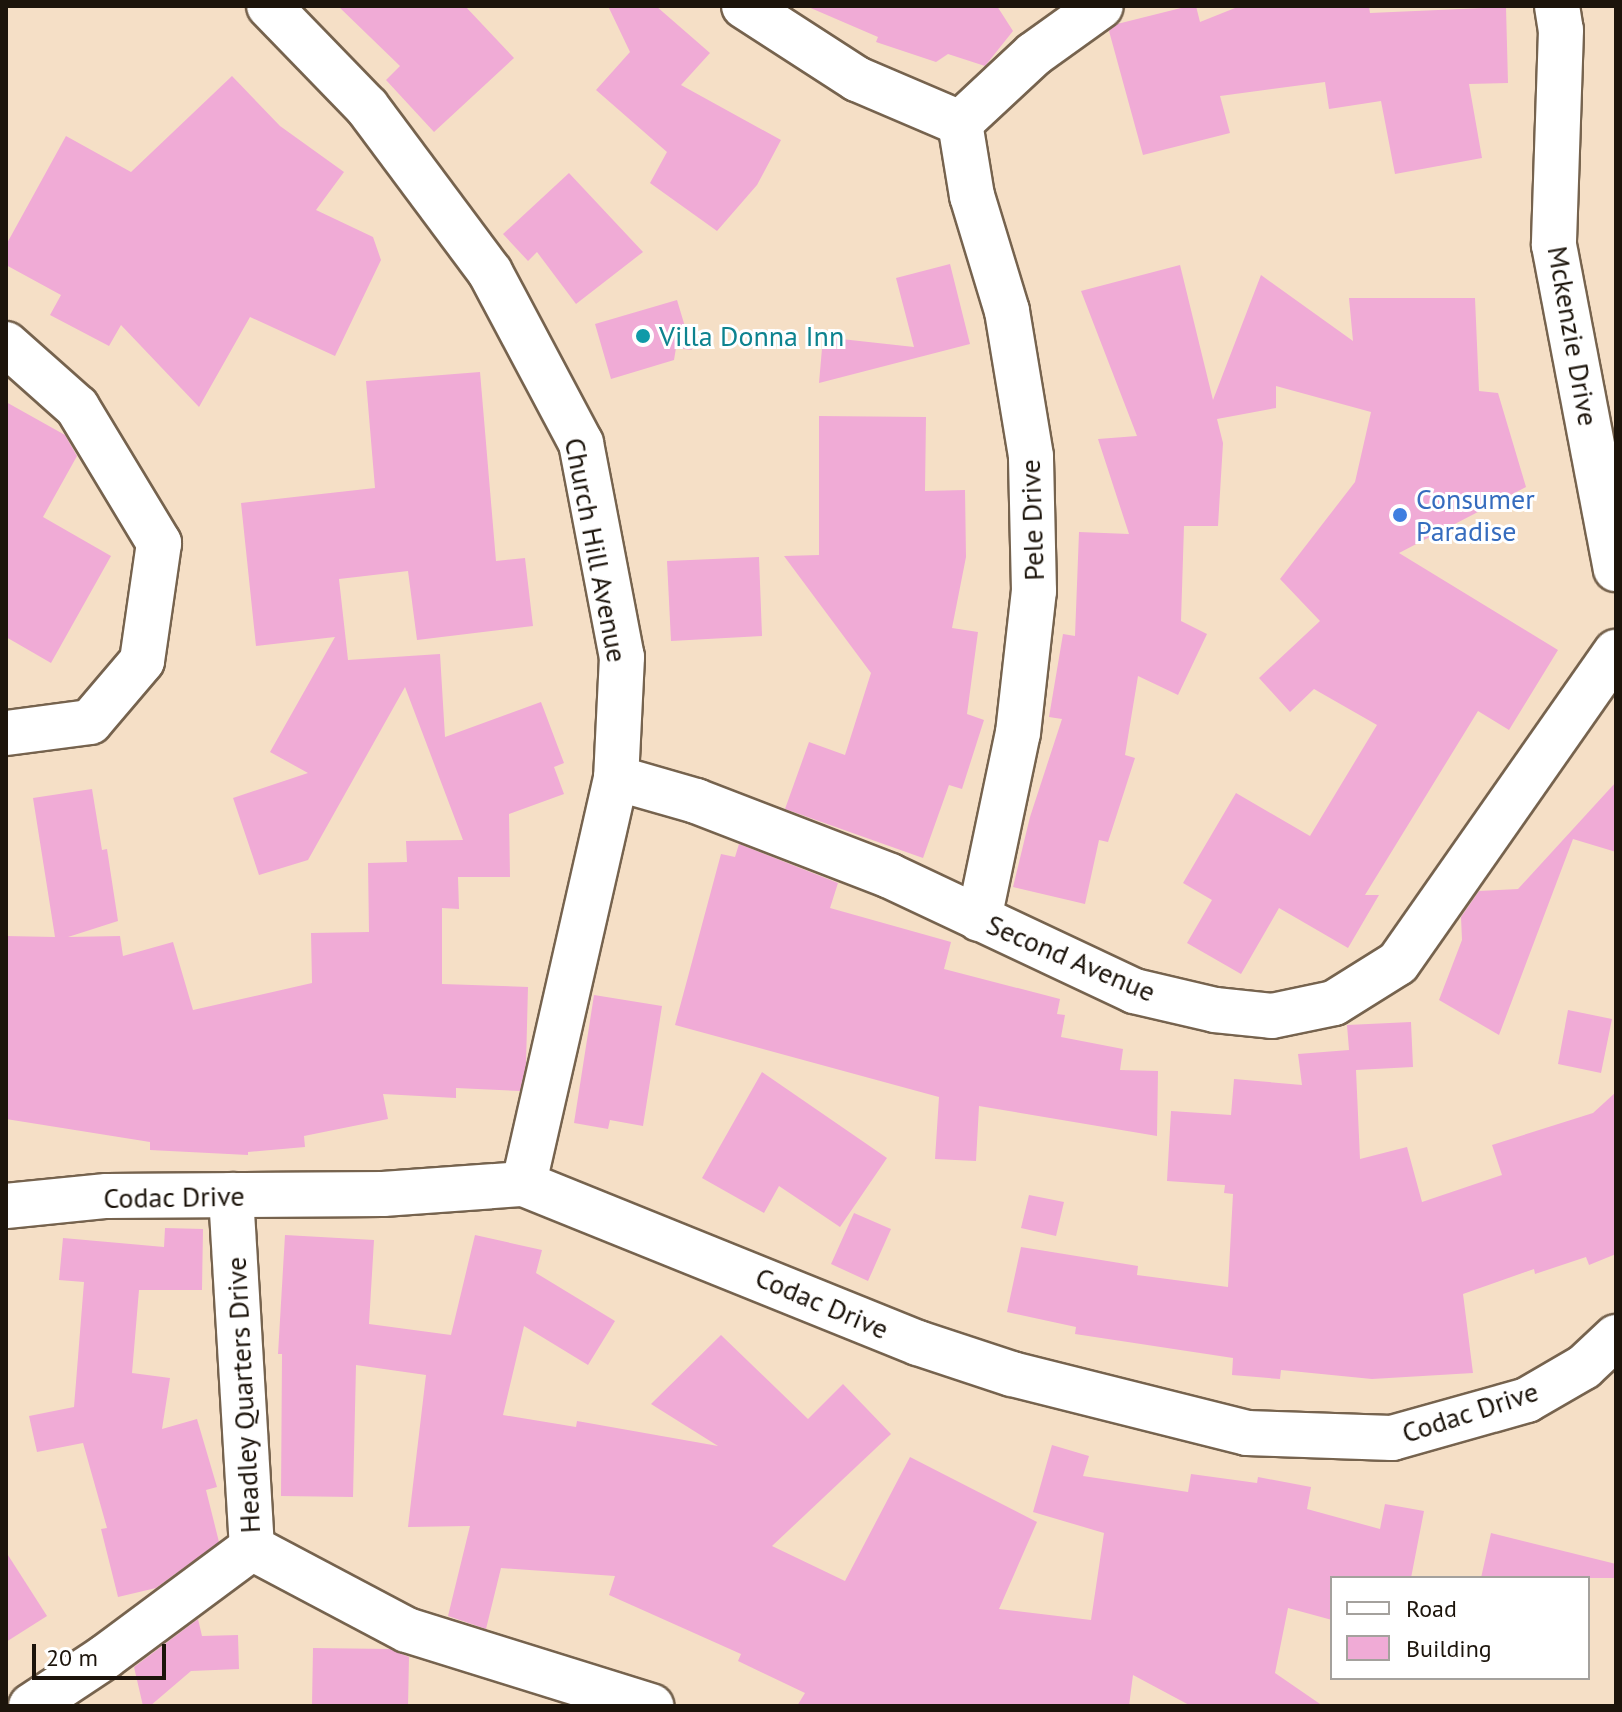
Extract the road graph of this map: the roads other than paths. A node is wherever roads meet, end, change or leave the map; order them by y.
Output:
1 (269, 6) edge
2 (744, 6) edge
3 (1101, 6) edge
4 (1557, 6) edge
5 (960, 123) junction
6 (6, 344) edge
7 (1616, 569) edge
8 (1616, 652) edge
9 (6, 733) edge
10 (616, 778) junction
11 (979, 919) junction
12 (524, 1184) junction
13 (231, 1195) junction
14 (6, 1206) edge
15 (1616, 1337) edge
16 (252, 1548) junction
17 (31, 1706) edge
18 (651, 1706) edge

1 - 10 street, Church Hill Avenue
2 - 5 street
3 - 5 street
4 - 7 street, Mckenzie Drive
5 - 11 street, Pele Drive
6 - 9 street
8 - 11 street, Second Avenue
10 - 11 street, Second Avenue
10 - 12 street, Church Hill Avenue
12 - 13 street, Codac Drive
12 - 15 street, Codac Drive
13 - 14 street, Codac Drive
13 - 16 street, Headley Quarters Drive
16 - 17 street
16 - 18 street, Headley Quarters Drive

